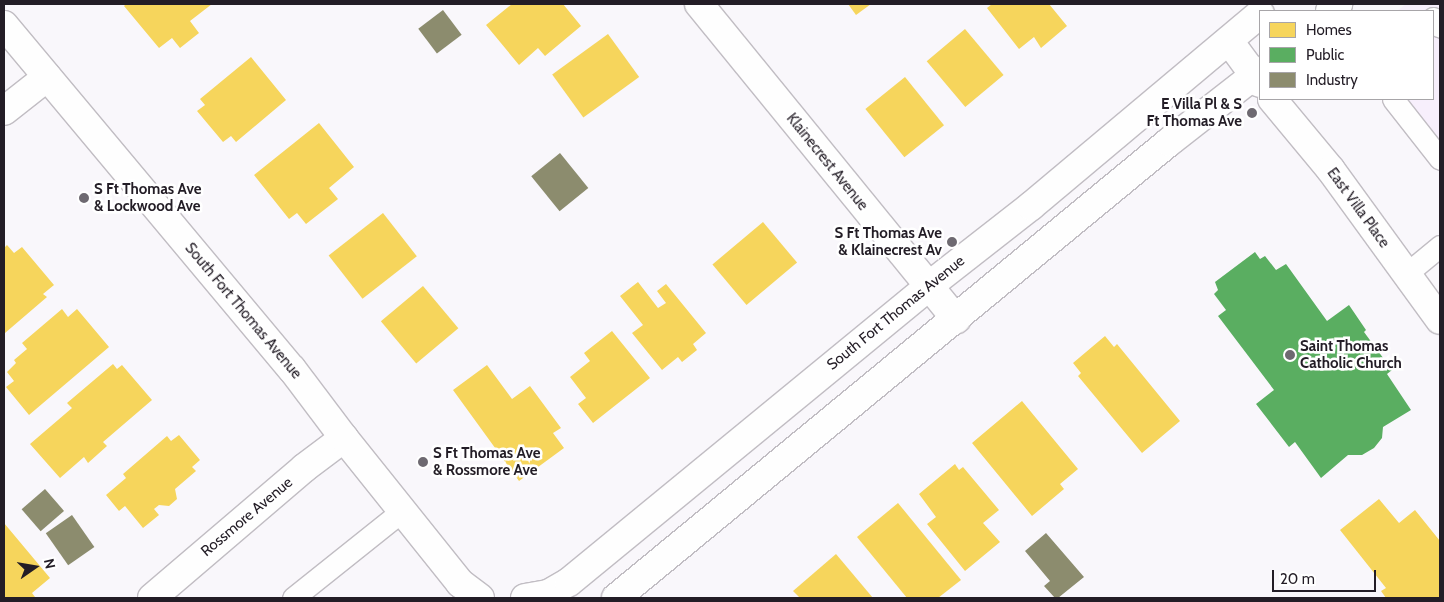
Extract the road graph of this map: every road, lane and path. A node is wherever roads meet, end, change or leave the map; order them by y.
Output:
1 (699, 4) edge
2 (1259, 15) edge
3 (4, 25) edge
4 (1229, 41) junction
5 (47, 77) junction
6 (1258, 77) edge
7 (1273, 100) edge
8 (1394, 100) edge
9 (4, 111) edge
10 (1440, 159) edge
11 (1440, 246) edge
12 (1406, 274) junction
13 (930, 285) junction
14 (956, 319) junction
15 (1440, 320) edge
16 (344, 438) junction
17 (402, 511) junction
18 (152, 598) edge
19 (293, 598) edge
20 (480, 598) edge
21 (525, 598) edge
22 (616, 598) edge

1 - 13 main road, Klainecrest Avenue
2 - 4 main road, South Fort Thomas Avenue
3 - 5 main road, South Fort Thomas Avenue
4 - 6 main road
4 - 13 main road, South Fort Thomas Avenue
5 - 9 main road
5 - 16 main road, South Fort Thomas Avenue
6 - 14 main road
7 - 12 main road, East Villa Place
8 - 10 lane
11 - 12 lane
12 - 15 main road, East Villa Place
13 - 14 main road, Klainecrest Avenue
13 - 21 main road, South Fort Thomas Avenue
14 - 22 main road
16 - 17 main road, South Fort Thomas Avenue
16 - 18 main road, Rossmore Avenue
17 - 19 lane
17 - 20 main road, South Fort Thomas Avenue

